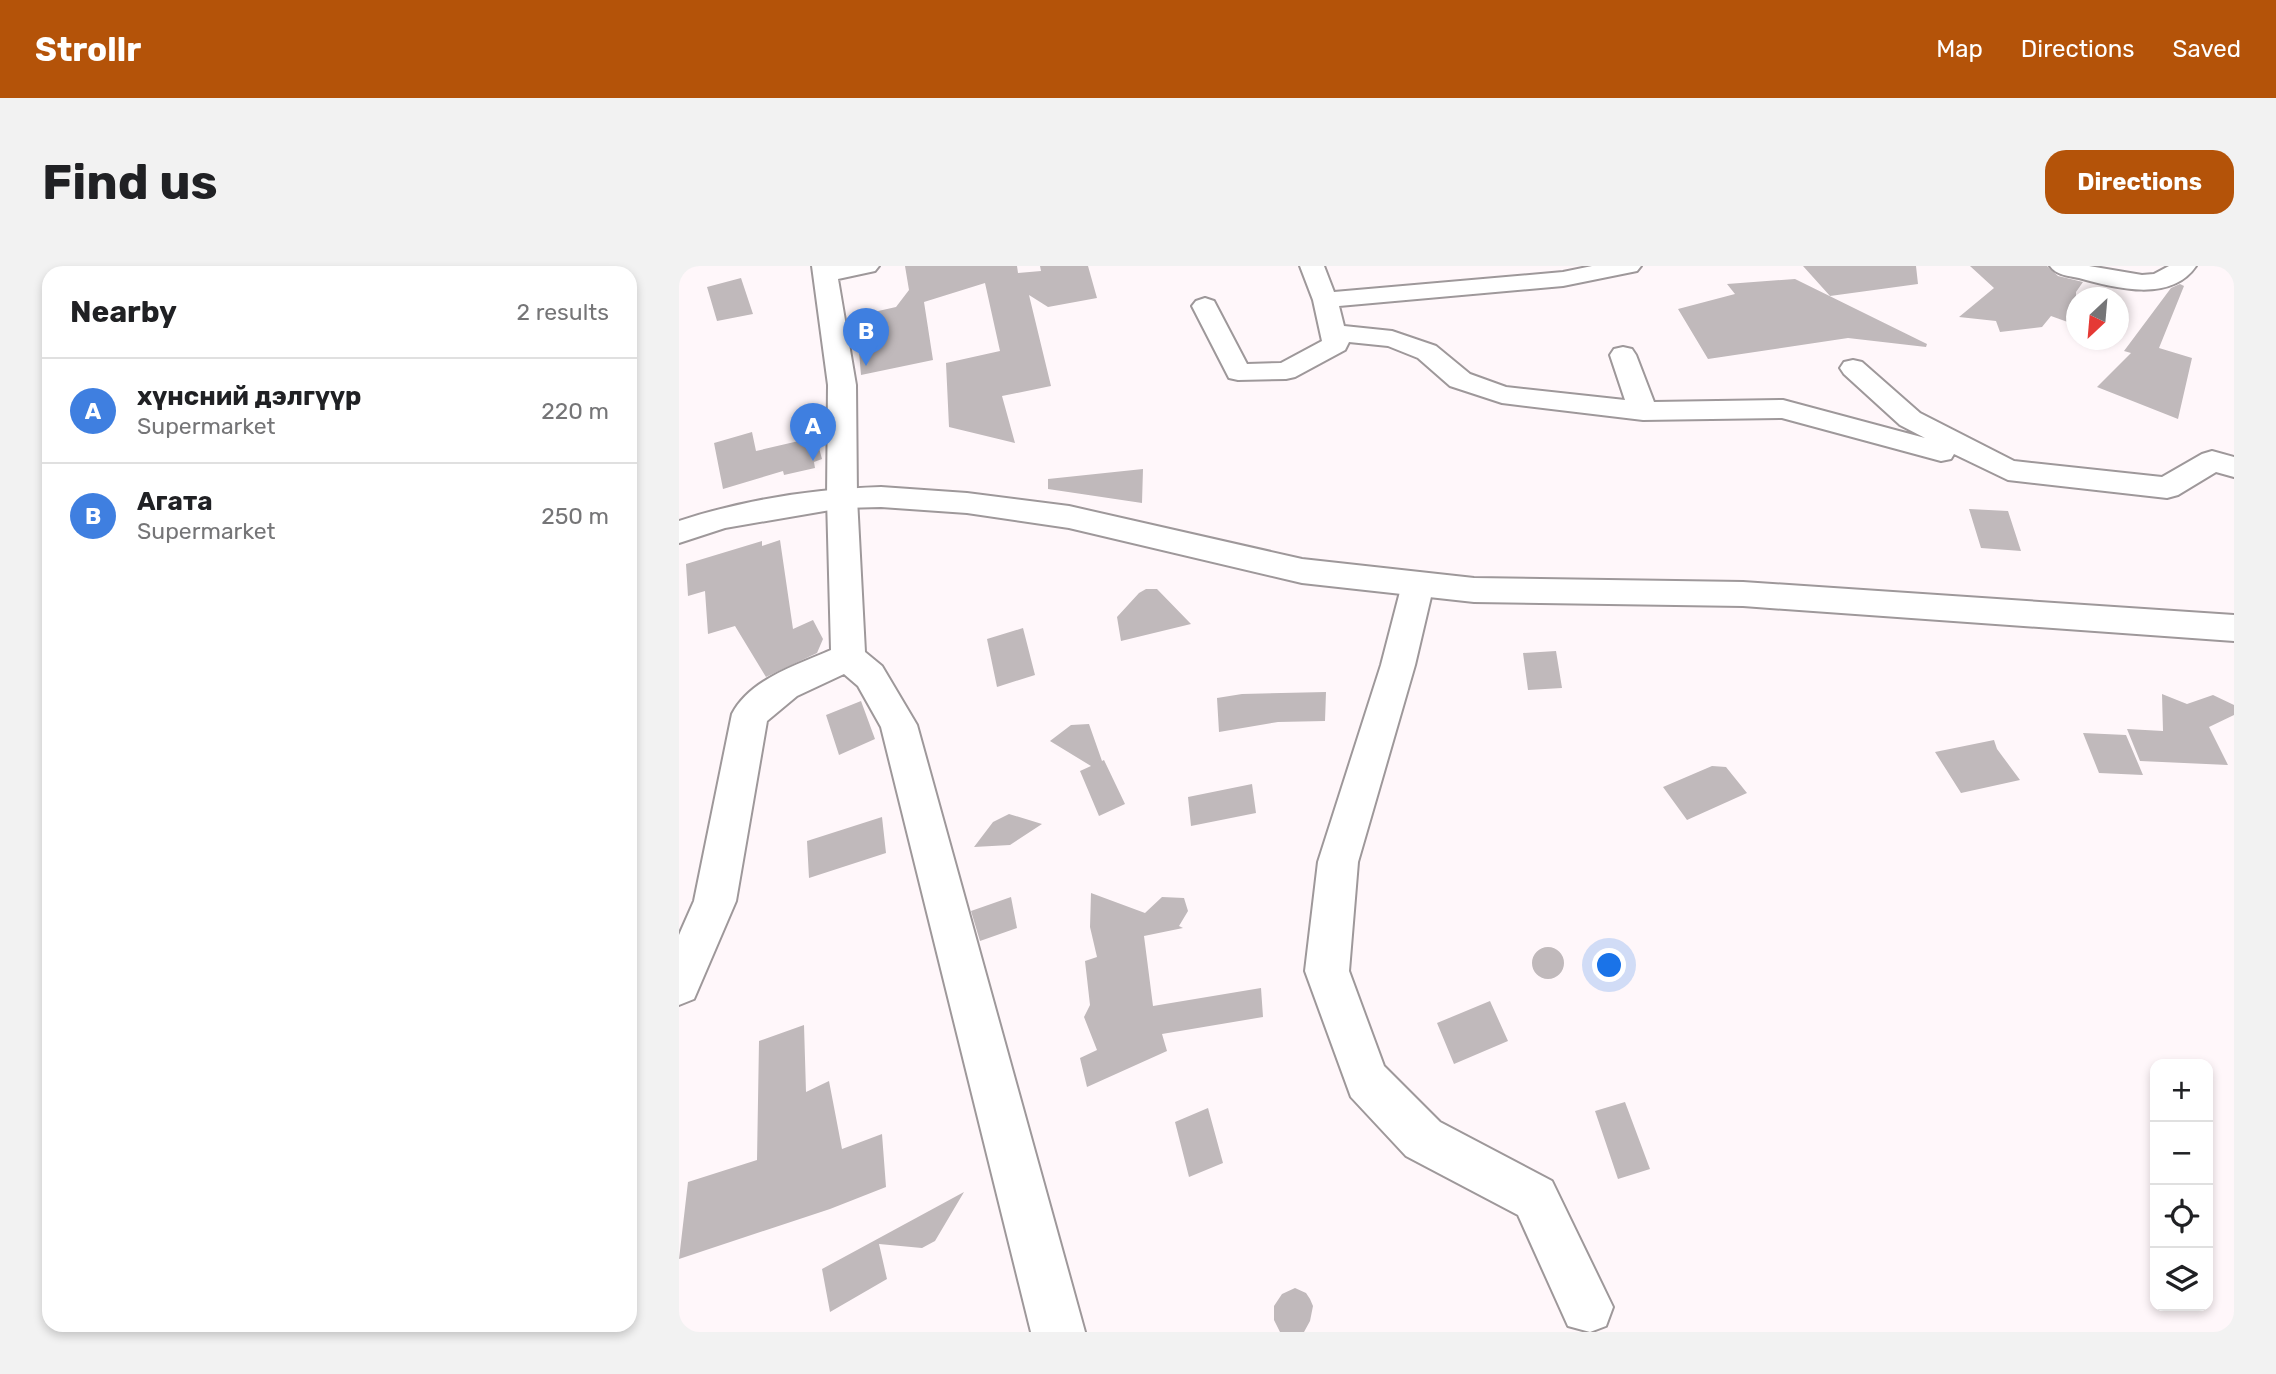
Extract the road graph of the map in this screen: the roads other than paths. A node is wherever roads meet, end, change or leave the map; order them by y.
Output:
1 (867, 266) edge
2 (1312, 266) edge
3 (1629, 266) edge
4 (2061, 266) edge
5 (2184, 266) edge
6 (824, 270) edge
7 (1325, 300) junction
8 (1205, 306) dead end
9 (1333, 333) junction
10 (1622, 355) dead end
11 (1853, 368) dead end
12 (1643, 411) junction
13 (2234, 467) edge
14 (2008, 470) junction
15 (842, 498) junction
16 (679, 532) edge
17 (1418, 584) junction
18 (2234, 628) edge
19 (848, 657) junction
20 (679, 984) edge
21 (1587, 1307) dead end
22 (1058, 1332) edge

1 - 6 street
2 - 7 street
3 - 7 street
4 - 5 street
6 - 15 street
7 - 9 street
8 - 9 street
9 - 12 street
10 - 12 street
11 - 14 street
12 - 14 street
13 - 14 street
15 - 16 street
15 - 17 street
15 - 19 street
17 - 18 street
17 - 21 street
19 - 20 street
19 - 22 street

